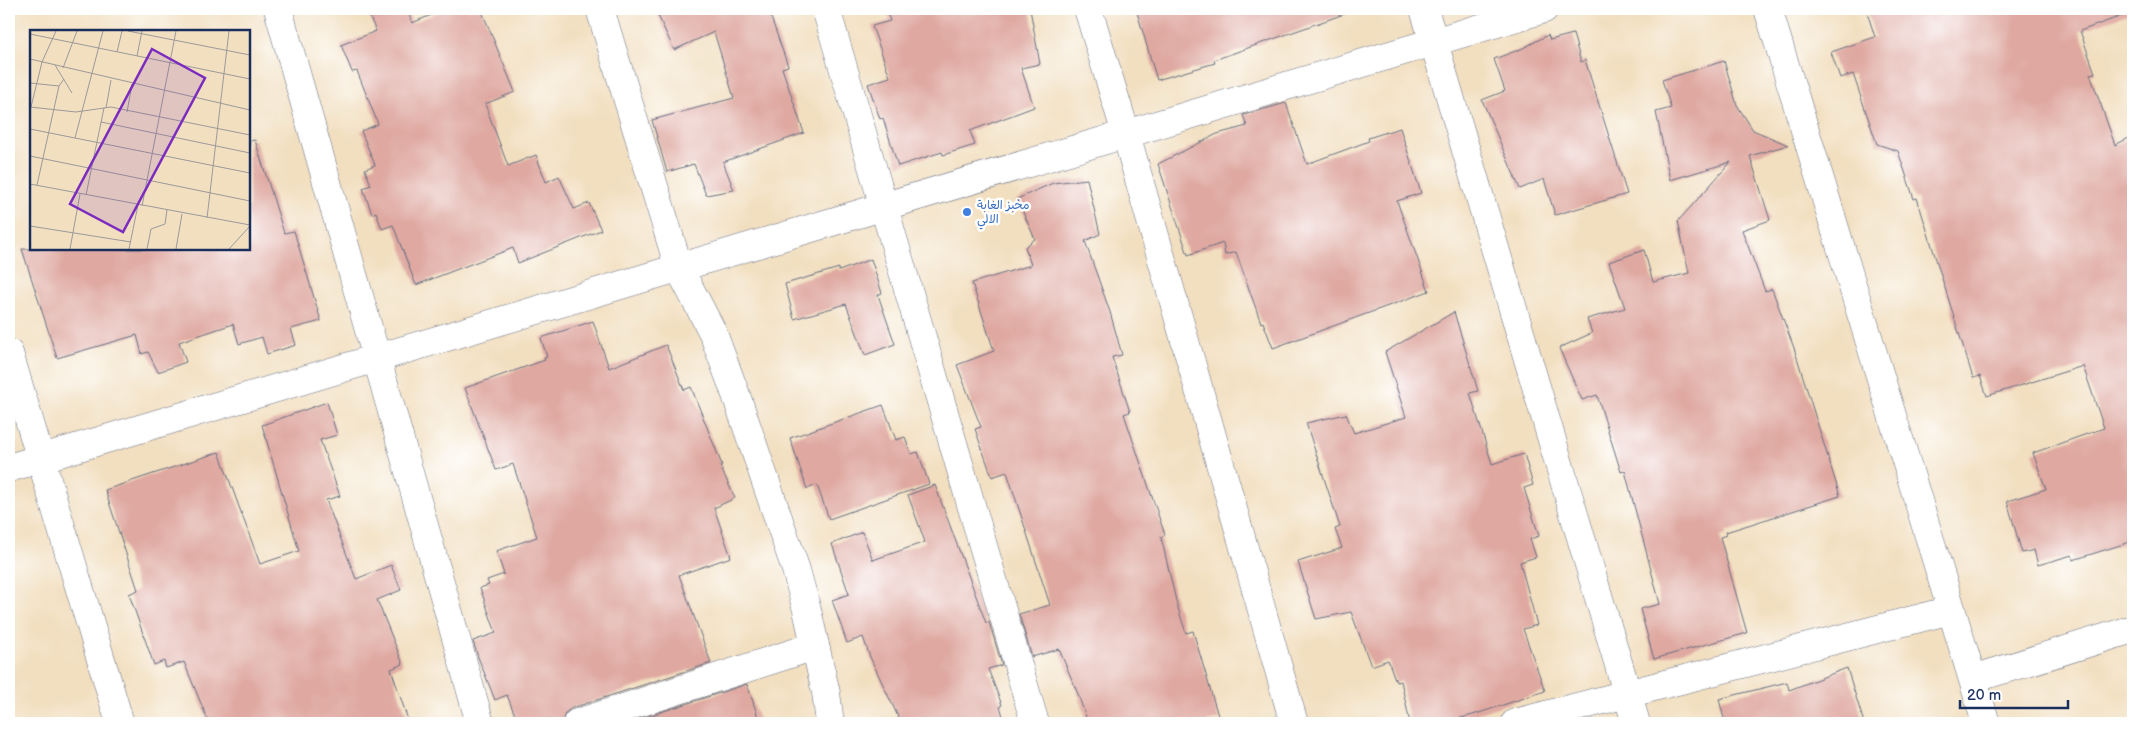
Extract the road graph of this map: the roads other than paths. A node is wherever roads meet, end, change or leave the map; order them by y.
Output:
1 (278, 9) edge
2 (600, 9) edge
3 (826, 9) edge
4 (1088, 9) edge
5 (1424, 9) edge
6 (1544, 9) edge
7 (1768, 9) edge
8 (1434, 43) junction
9 (1126, 134) junction
10 (883, 206) junction
11 (679, 268) junction
12 (9, 353) edge
13 (378, 357) junction
14 (40, 458) junction
15 (9, 468) edge
16 (1951, 610) junction
17 (2133, 629) edge
18 (815, 646) junction
19 (1973, 679) junction
20 (1626, 694) junction
21 (120, 723) edge
22 (480, 723) edge
23 (577, 723) edge
24 (830, 723) edge
25 (1035, 723) edge
26 (1294, 723) edge
27 (1515, 723) edge
28 (1636, 723) edge
29 (1986, 723) edge

1 - 13 street
2 - 11 street
3 - 10 street
4 - 9 street
5 - 8 street
6 - 8 street
7 - 16 street
8 - 9 street
8 - 20 street
9 - 10 street
9 - 26 street
10 - 11 street
10 - 25 street
11 - 13 street
11 - 18 street
12 - 14 street
13 - 14 street
13 - 22 street
14 - 15 street
14 - 21 street
16 - 19 street
16 - 20 street
17 - 19 street
18 - 23 street
18 - 24 street
19 - 29 street
20 - 27 street
20 - 28 street

